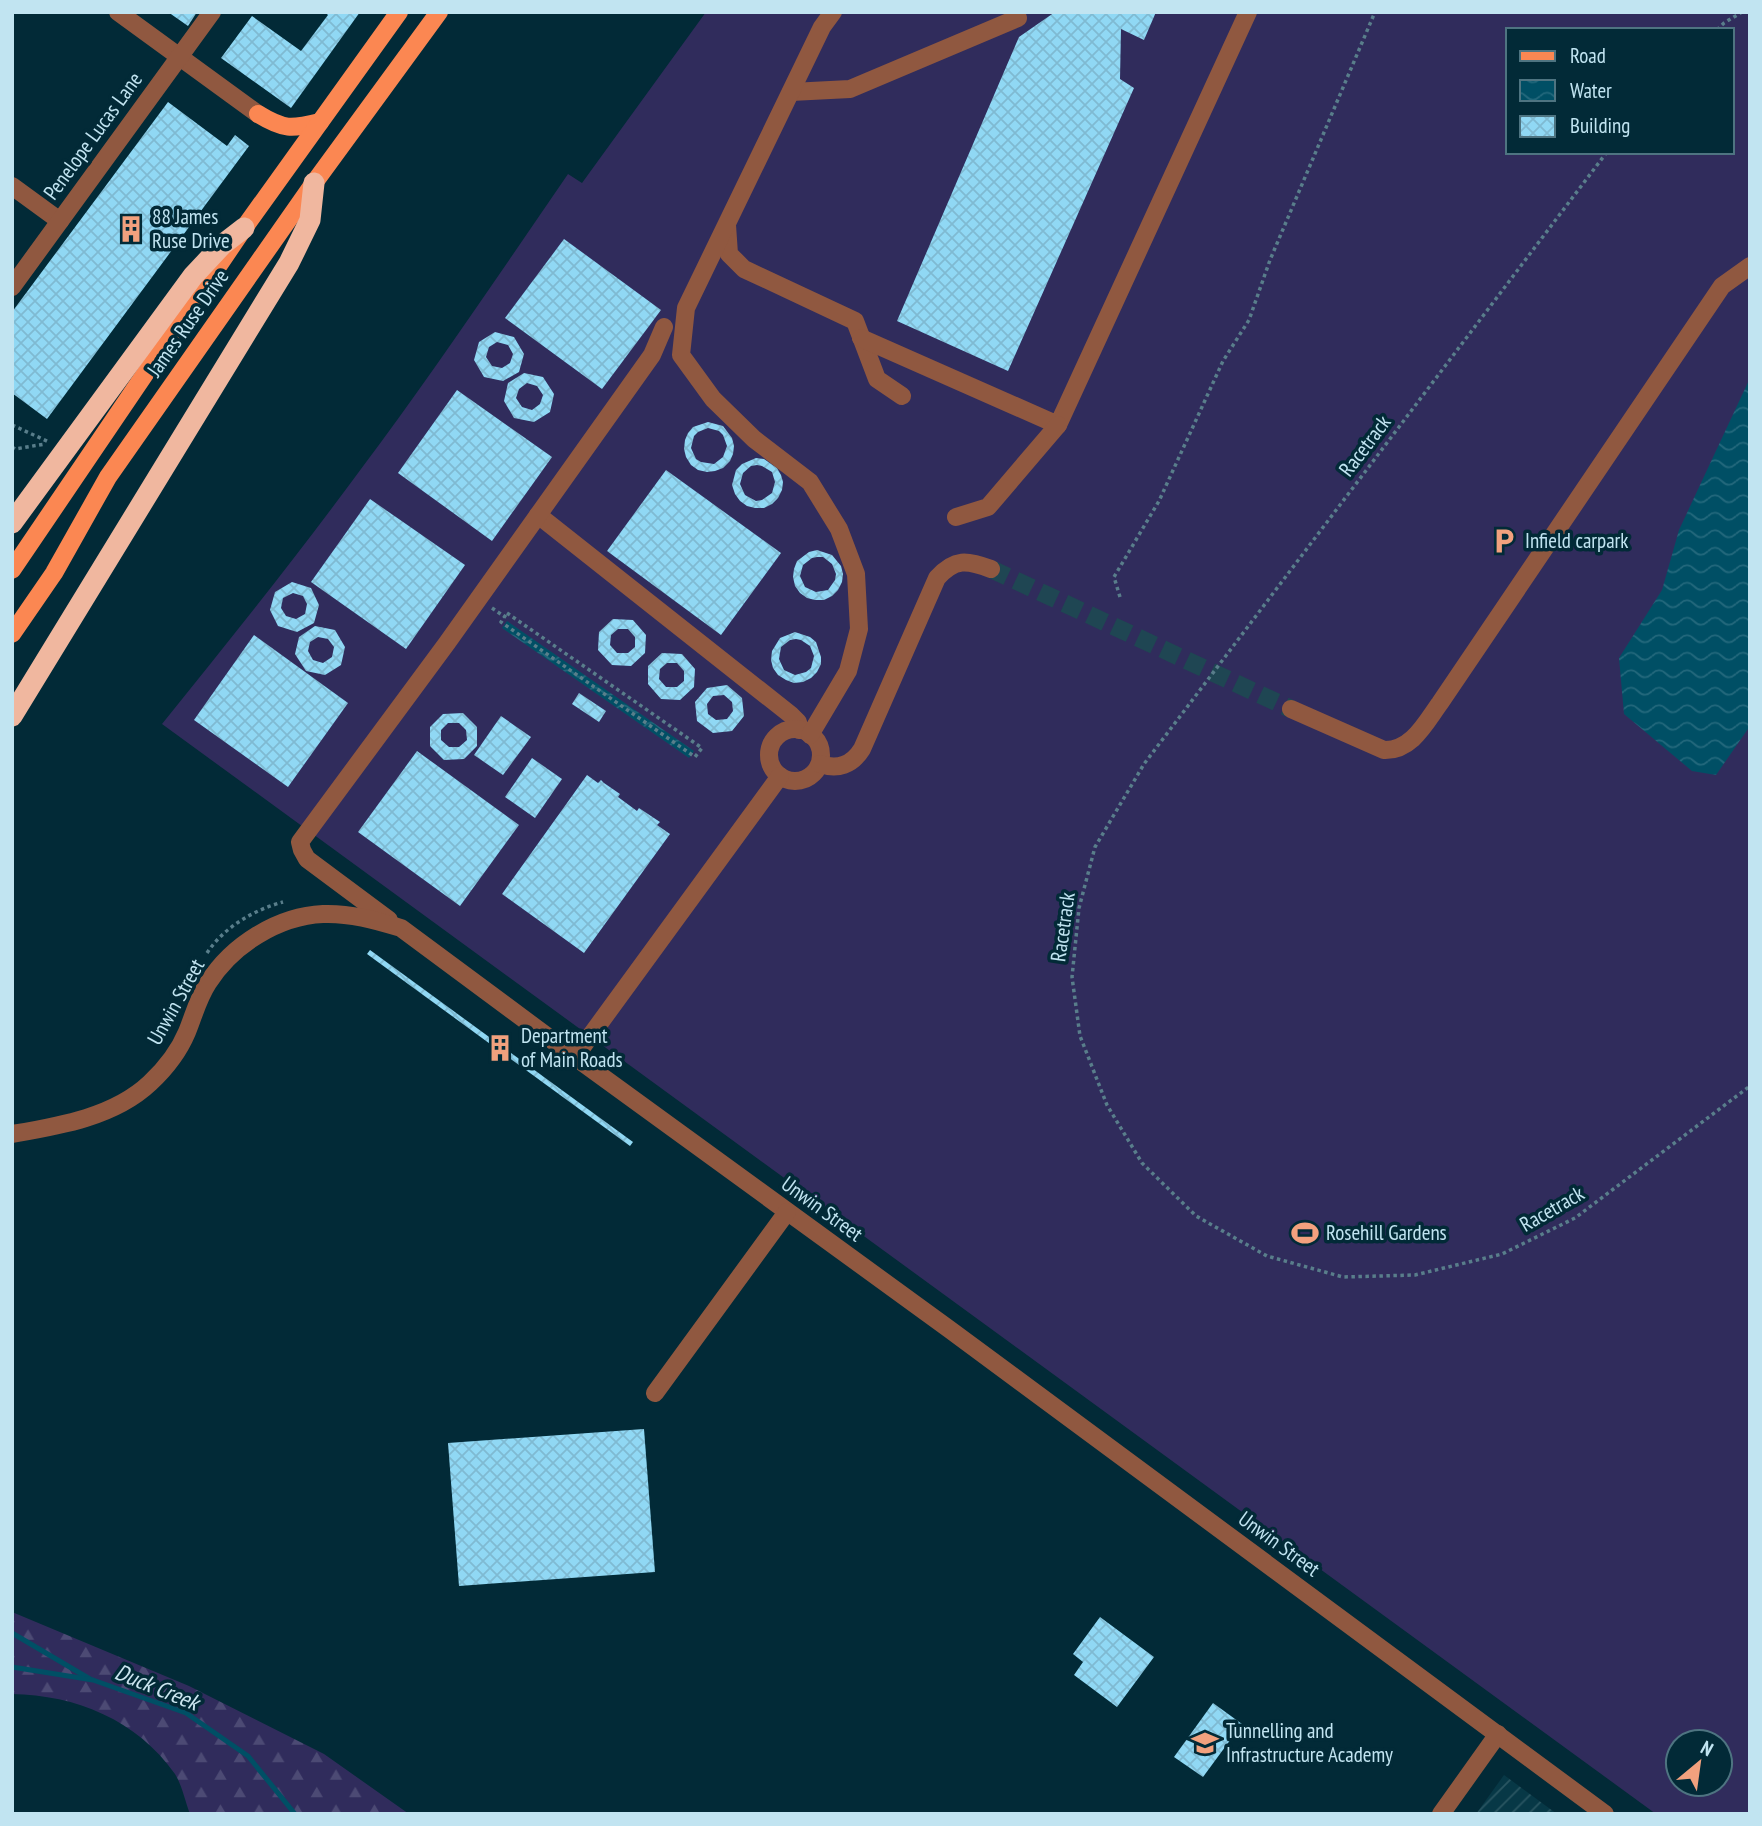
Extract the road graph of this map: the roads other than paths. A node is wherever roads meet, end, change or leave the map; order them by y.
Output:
1 (118, 12) edge
2 (212, 12) edge
3 (399, 12) edge
4 (439, 12) edge
5 (833, 12) edge
6 (1248, 12) edge
7 (1018, 18) dead end
8 (180, 56) junction
9 (791, 92) junction
10 (258, 114) joint
11 (320, 122) junction
12 (314, 183) junction
13 (12, 186) edge
14 (60, 221) junction
15 (727, 225) junction
16 (244, 228) junction
17 (1750, 266) edge
18 (12, 287) edge
19 (664, 327) dead end
20 (861, 338) junction
21 (902, 396) dead end
22 (1058, 425) junction
23 (538, 515) junction
24 (956, 517) dead end
25 (12, 523) edge
26 (991, 569) tunnel mouth
27 (12, 570) edge
28 (12, 634) edge
29 (1291, 709) tunnel mouth
30 (12, 716) edge
31 (805, 732) junction
32 (820, 764) junction
33 (780, 776) junction
34 (401, 928) junction
35 (575, 1057) junction
36 (14, 1134) edge
37 (788, 1212) junction
38 (655, 1392) dead end
39 (1499, 1734) junction
40 (1441, 1814) edge
41 (1605, 1814) edge

1 - 8 street
2 - 8 street, Penelope Lucas Lane
3 - 11 main road, James Ruse Drive
4 - 12 main road, James Ruse Drive
5 - 9 street
6 - 22 street
7 - 9 street
8 - 10 street
8 - 14 street, Penelope Lucas Lane
9 - 15 street
10 - 11 main road
11 - 16 main road, James Ruse Drive
12 - 28 main road, James Ruse Drive
12 - 30 highway
13 - 14 street
14 - 18 street, Penelope Lucas Lane
15 - 20 street
15 - 31 street
16 - 25 highway
16 - 27 main road, James Ruse Drive
17 - 29 street
19 - 23 street
20 - 21 street
20 - 22 street
22 - 24 street
23 - 31 street
23 - 34 street
26 - 32 street
31 - 32 street
31 - 33 street
32 - 33 street
33 - 35 street
34 - 35 street, Unwin Street
34 - 36 street, Unwin Street
35 - 37 street, Unwin Street
37 - 38 street
37 - 39 street, Unwin Street
39 - 40 street
39 - 41 street, Unwin Street

